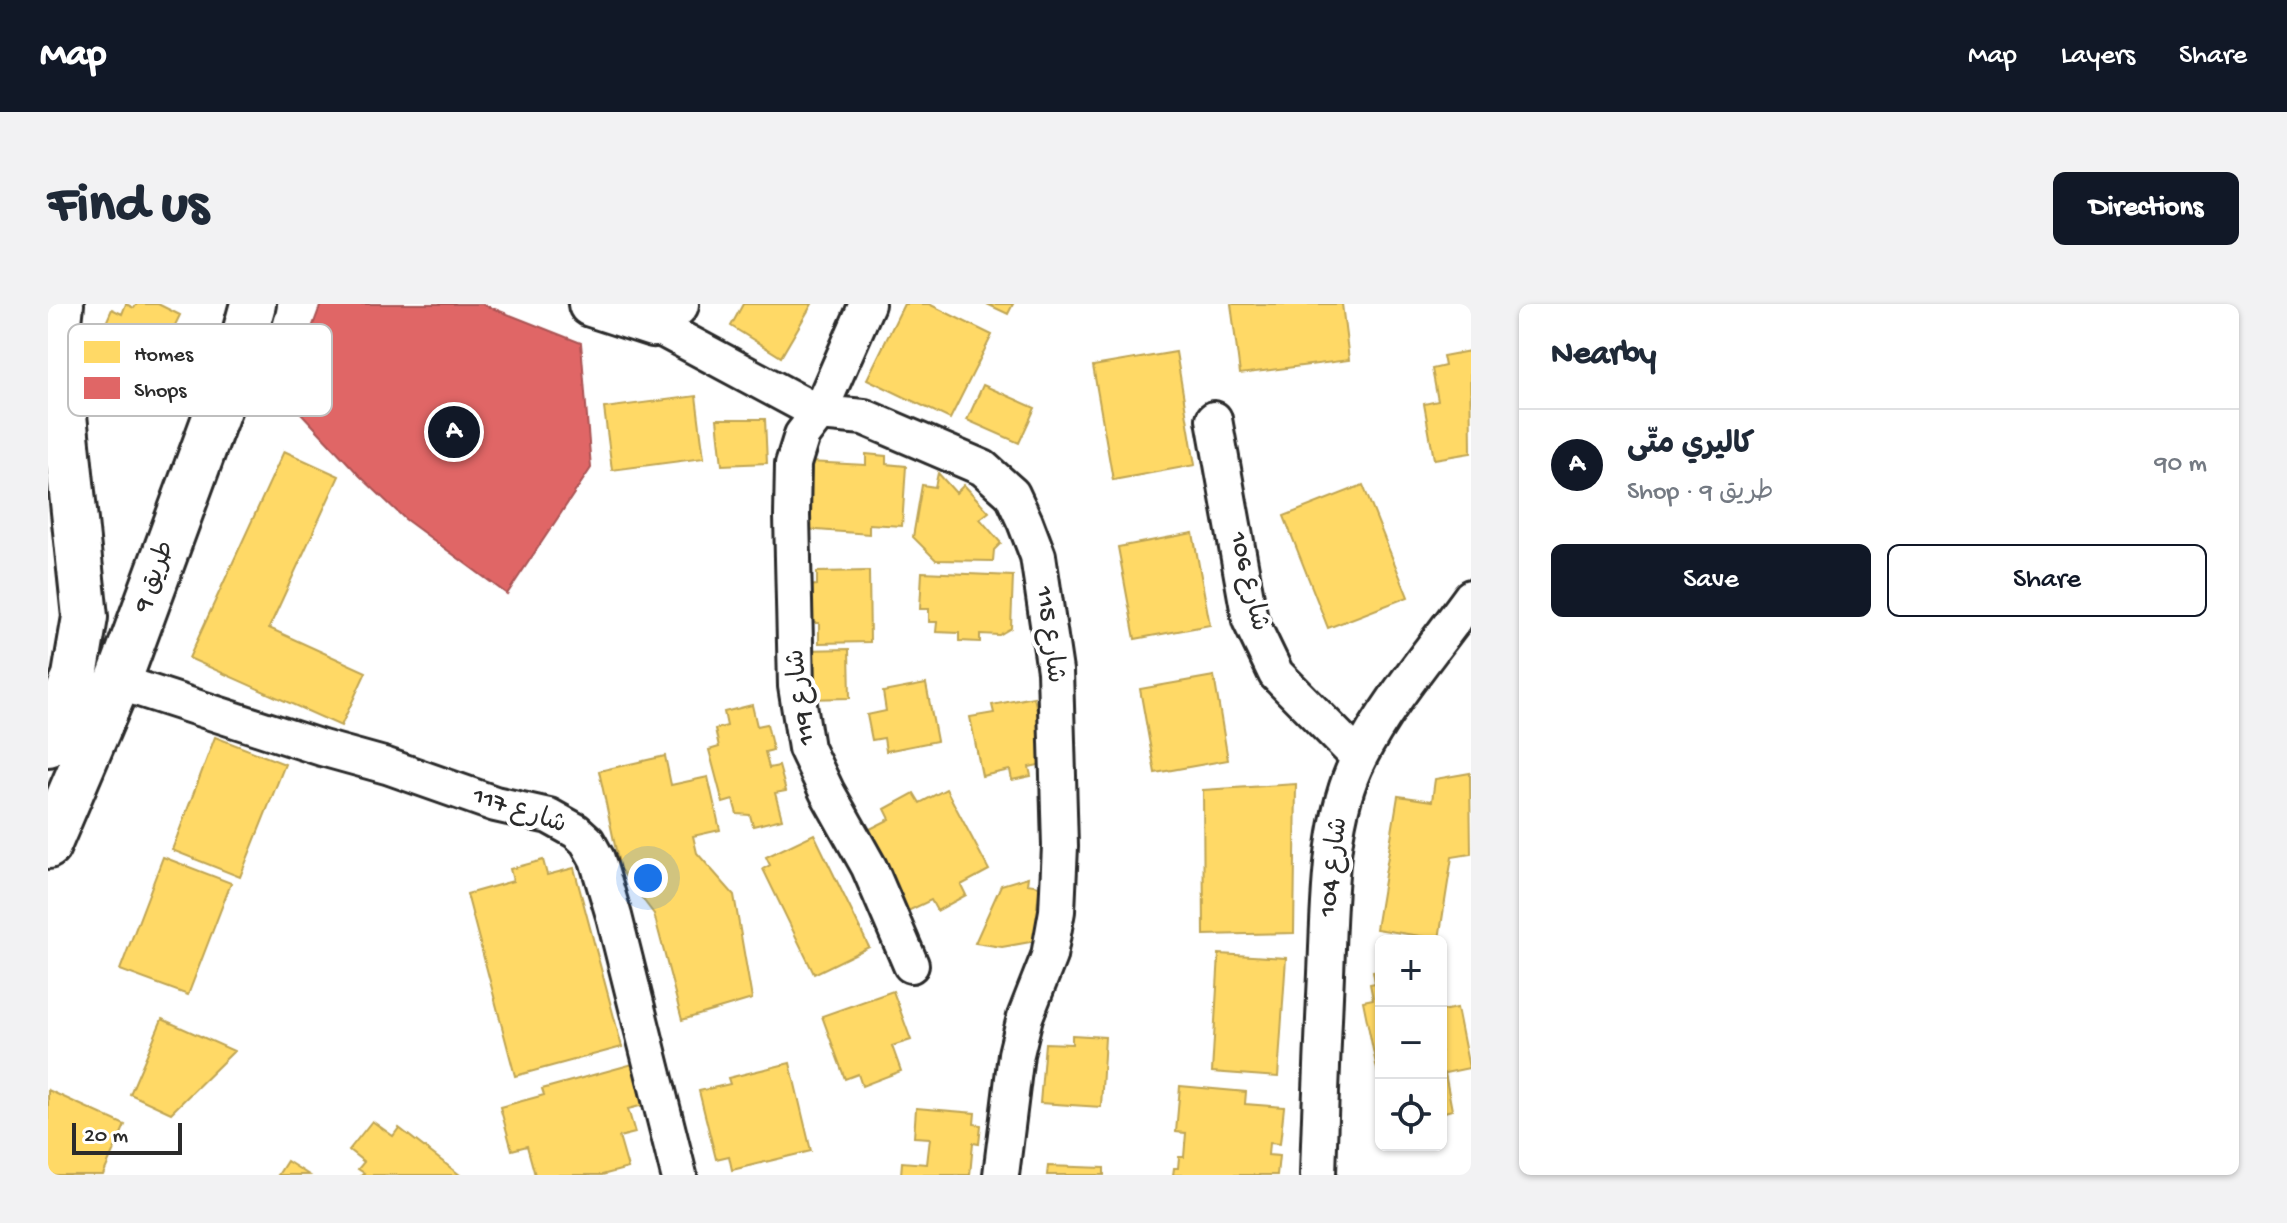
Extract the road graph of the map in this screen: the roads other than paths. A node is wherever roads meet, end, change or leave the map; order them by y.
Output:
1 (61, 304) edge
2 (591, 304) edge
3 (867, 304) edge
4 (664, 314) edge
5 (819, 413) junction
6 (211, 416) edge
7 (1214, 419) dead end
8 (1471, 597) edge
9 (118, 682) junction
10 (48, 744) edge
11 (1359, 758) junction
12 (48, 846) edge
13 (911, 965) dead end
14 (679, 1175) edge
15 (1001, 1175) edge
16 (1318, 1175) edge

1 - 10 street
2 - 4 street
3 - 5 street, شارع 119
4 - 5 street, شارع 115
5 - 13 street, شارع 119
5 - 15 street, شارع 115
6 - 9 street, 9 طريق
7 - 11 street, شارع 106
8 - 11 street, شارع 104
9 - 12 street, 9 طريق
9 - 14 street, شارع 117
11 - 16 street, شارع 104

